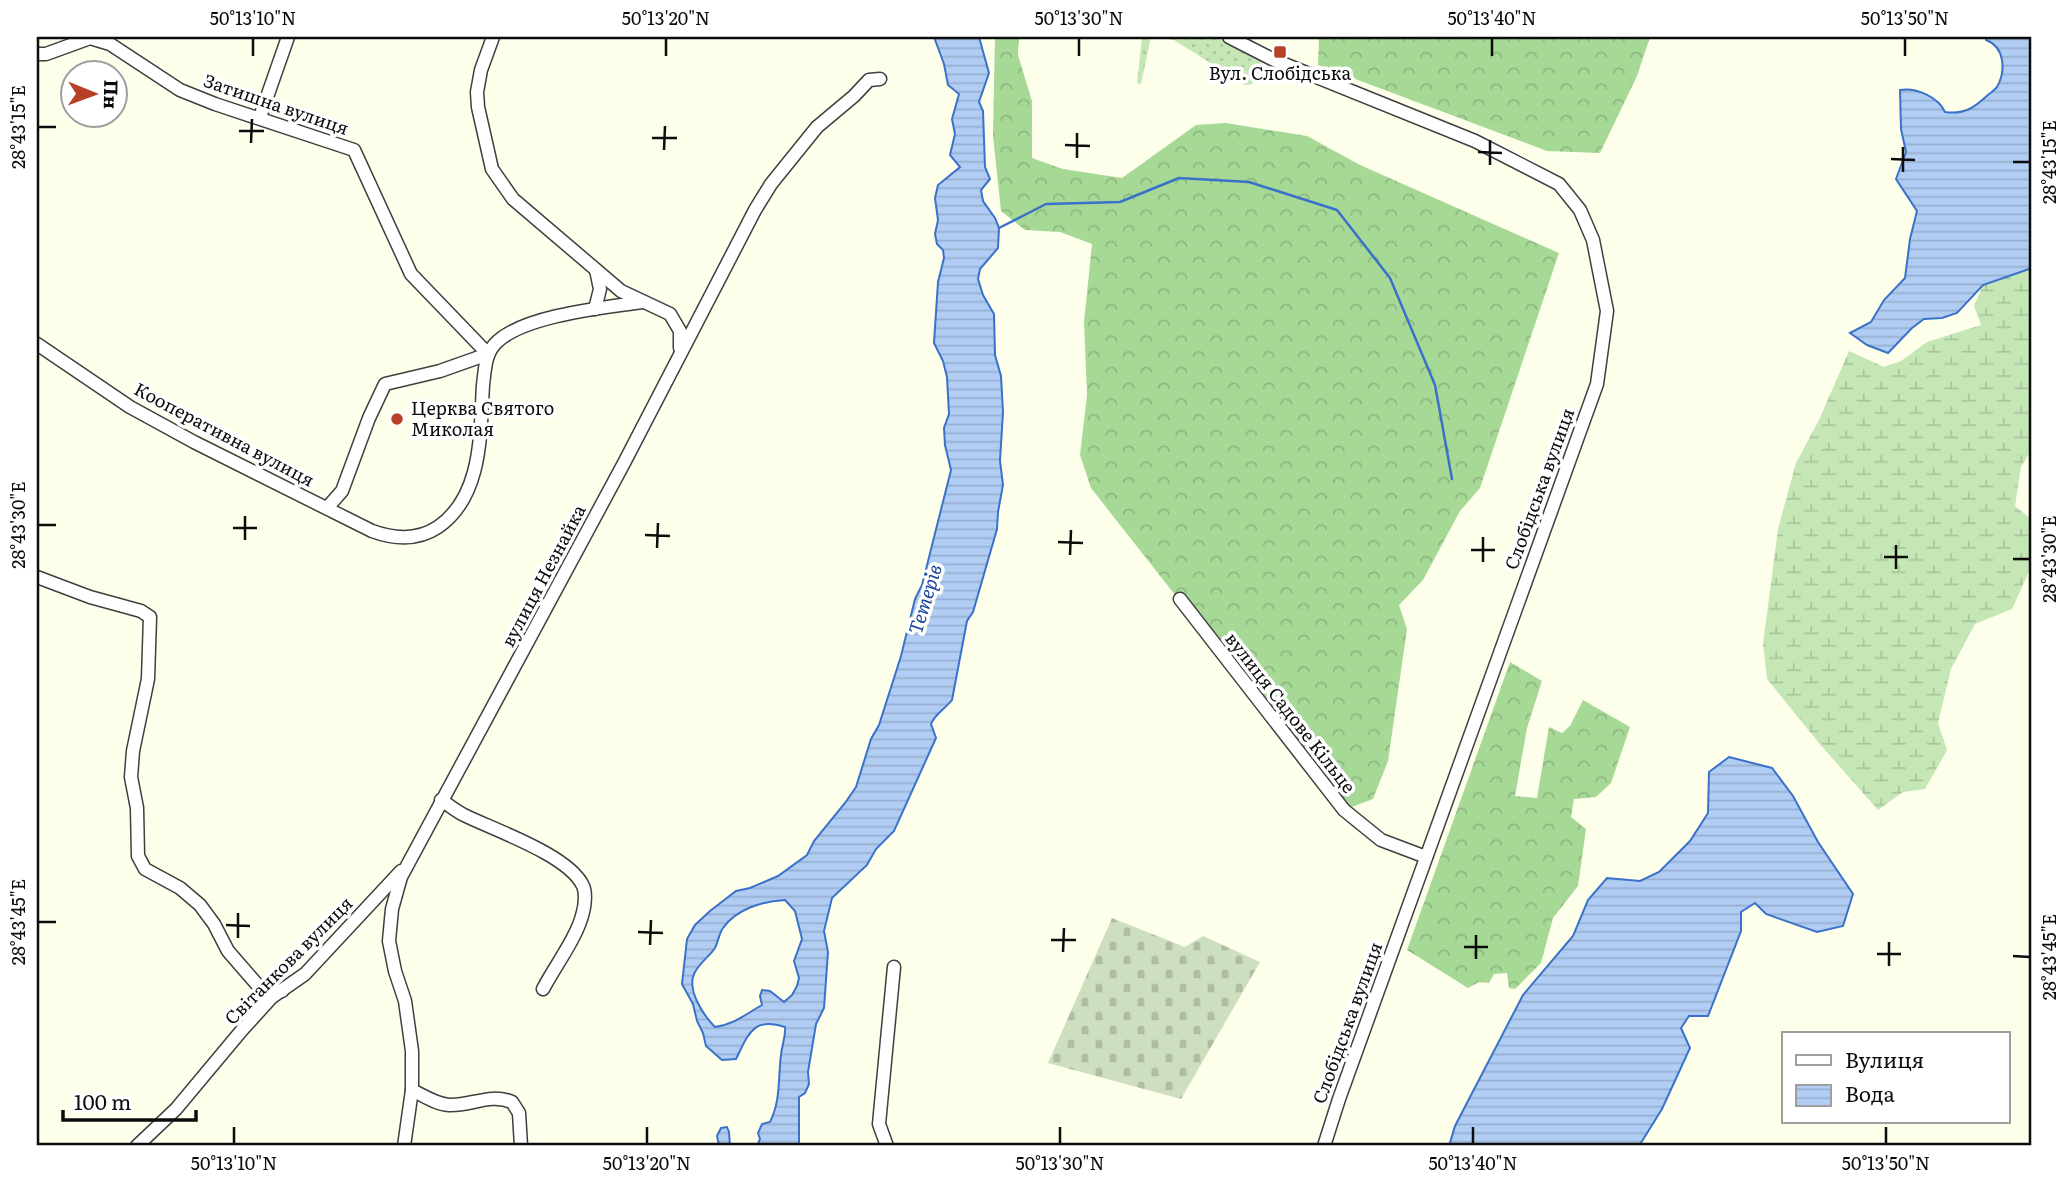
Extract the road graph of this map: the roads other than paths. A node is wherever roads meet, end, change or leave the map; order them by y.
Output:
1 (288, 37) edge
2 (493, 37) edge
3 (1229, 37) edge
4 (37, 54) edge
5 (880, 79) dead end
6 (260, 117) junction
7 (596, 270) junction
8 (642, 302) junction
9 (595, 309) junction
10 (37, 344) edge
11 (488, 354) junction
12 (679, 354) junction
13 (327, 508) junction
14 (37, 577) edge
15 (1180, 599) dead end
16 (441, 800) junction
17 (1426, 857) junction
18 (409, 863) junction
19 (894, 967) dead end
20 (543, 989) dead end
21 (282, 991) junction
22 (412, 1090) junction
23 (137, 1146) edge
24 (404, 1146) edge
25 (521, 1146) edge
26 (887, 1146) edge
27 (1324, 1146) edge

1 - 6 street
2 - 7 street
3 - 17 street, Слобідська вулиця
4 - 6 street, Затишна вулиця
5 - 12 street, вулиця Незнайка
6 - 11 street, Затишна вулиця
7 - 8 street
7 - 9 street
8 - 9 street, Кооперативна вулиця
8 - 12 street
9 - 11 street, Кооперативна вулиця
10 - 13 street, Кооперативна вулиця
11 - 13 street, Кооперативна вулиця
11 - 13 street, Кооперативна вулиця
12 - 16 street, вулиця Незнайка
14 - 21 street
15 - 17 street, вулиця Садове Кільце
16 - 18 street, вулиця Незнайка
16 - 20 street
17 - 27 street, Слобідська вулиця
18 - 21 street, Світанкова вулиця
18 - 22 street, вулиця Незнайка
19 - 26 street
21 - 23 street, Світанкова вулиця
22 - 24 street, вулиця Незнайка
22 - 25 street

